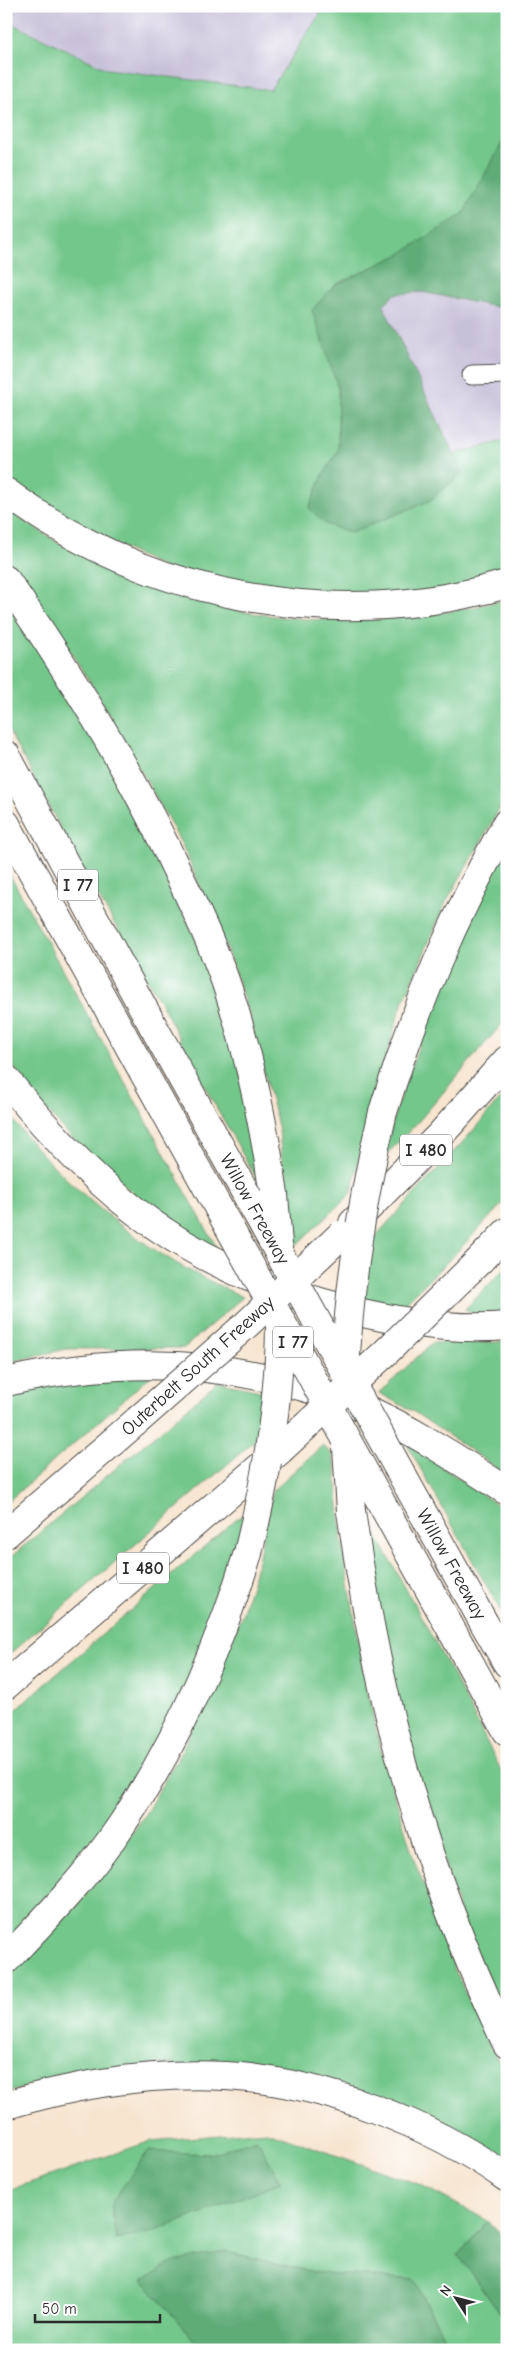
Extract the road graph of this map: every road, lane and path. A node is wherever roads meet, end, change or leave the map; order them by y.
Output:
1 (507, 374) edge
2 (472, 375) dead end
3 (6, 492) edge
4 (6, 580) edge
5 (507, 584) edge
6 (6, 755) edge
7 (507, 823) edge
8 (6, 824) edge
9 (507, 1060) edge
10 (6, 1079) edge
11 (507, 1232) edge
12 (507, 1326) edge
13 (6, 1382) edge
14 (507, 1492) edge
15 (6, 1534) edge
16 (507, 1663) edge
17 (6, 1685) edge
18 (507, 1730) edge
19 (6, 1960) edge
20 (507, 2044) edge
21 (6, 2105) edge
22 (507, 2178) edge

1 - 2 lane
3 - 5 highway
4 - 19 highway, bridge
6 - 16 highway, Willow Freeway / I 77, bridge
7 - 20 highway, bridge
8 - 18 highway, Willow Freeway / I 77, bridge
9 - 15 highway, Outerbelt South Freeway / I 480, bridge
10 - 12 highway
11 - 17 highway, I 480, bridge
13 - 14 highway
21 - 22 highway

